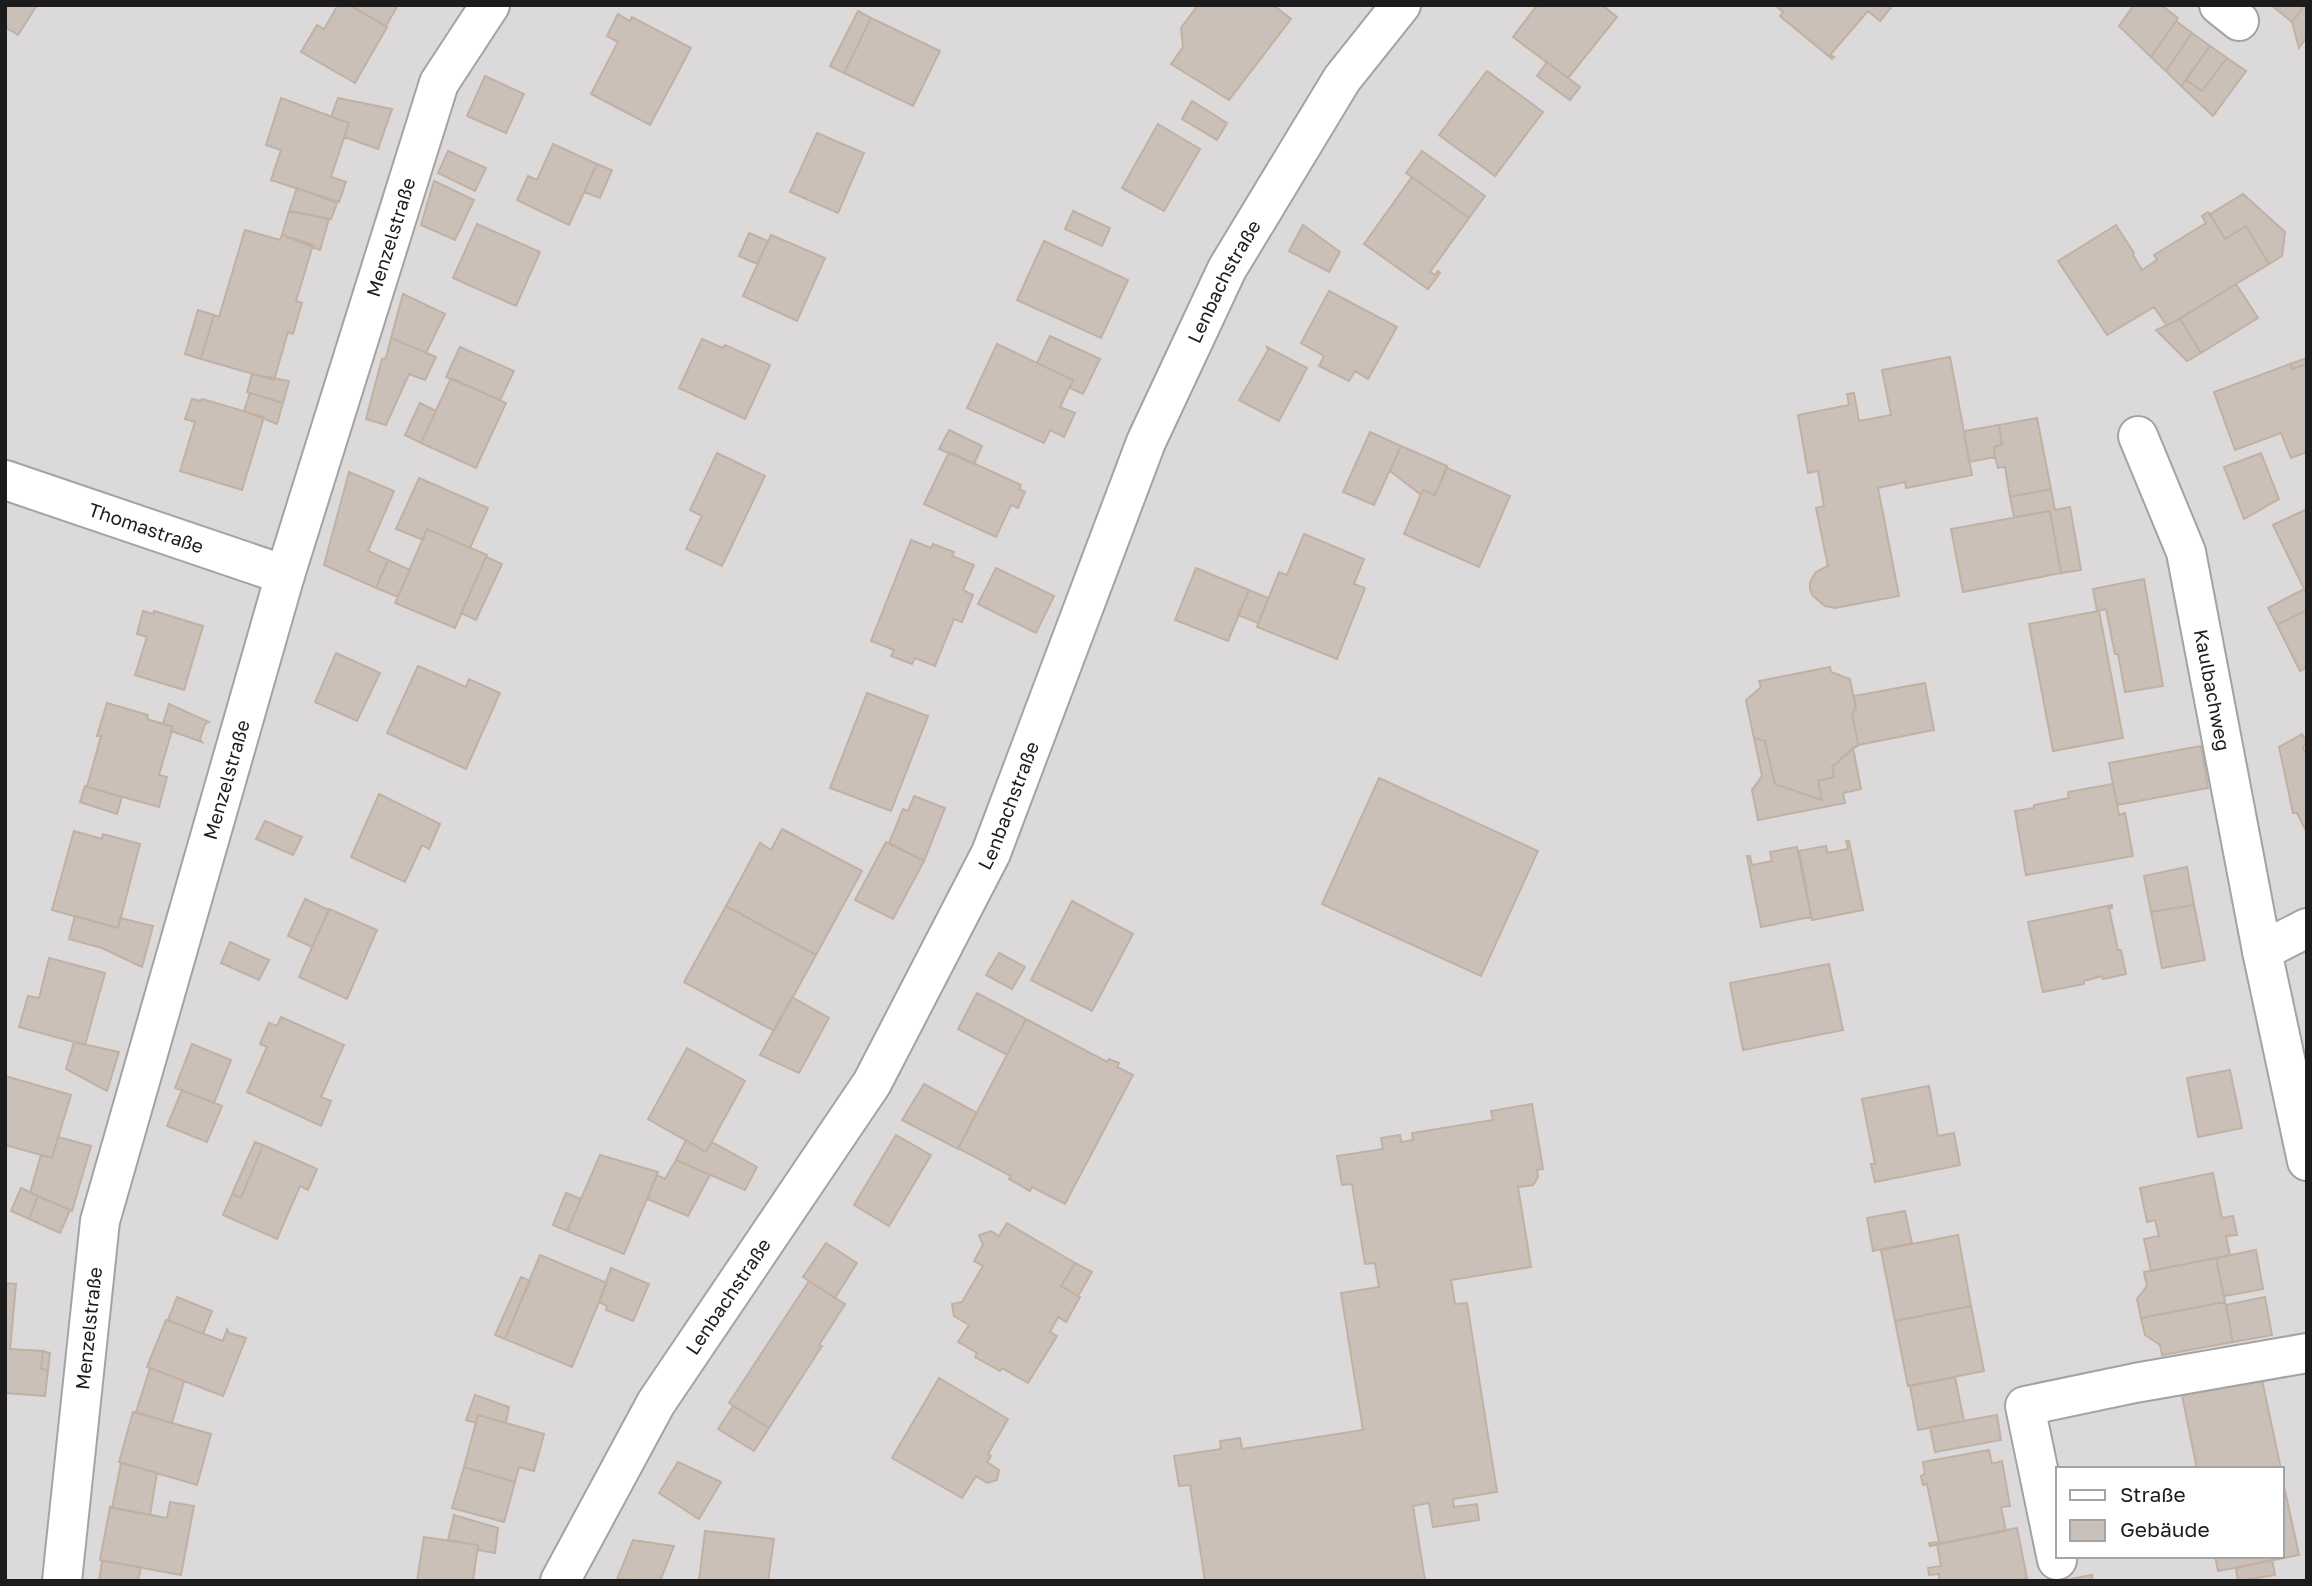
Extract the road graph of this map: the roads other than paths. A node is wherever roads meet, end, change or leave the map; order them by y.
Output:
1 (490, 5) edge
2 (1401, 5) edge
3 (2138, 436) dead end
4 (5, 480) edge
5 (285, 575) junction
6 (2307, 928) edge
7 (2262, 951) junction
8 (2307, 1161) edge
9 (2307, 1353) edge
10 (2056, 1555) edge
11 (62, 1581) edge
12 (560, 1581) edge

1 - 5 street, Menzelstraße
2 - 12 street, Lenbachstraße
3 - 7 street, Kaulbachweg
4 - 5 street, Thomastraße
5 - 11 street, Menzelstraße
6 - 7 street
7 - 8 street, Kaulbachweg
9 - 10 street

